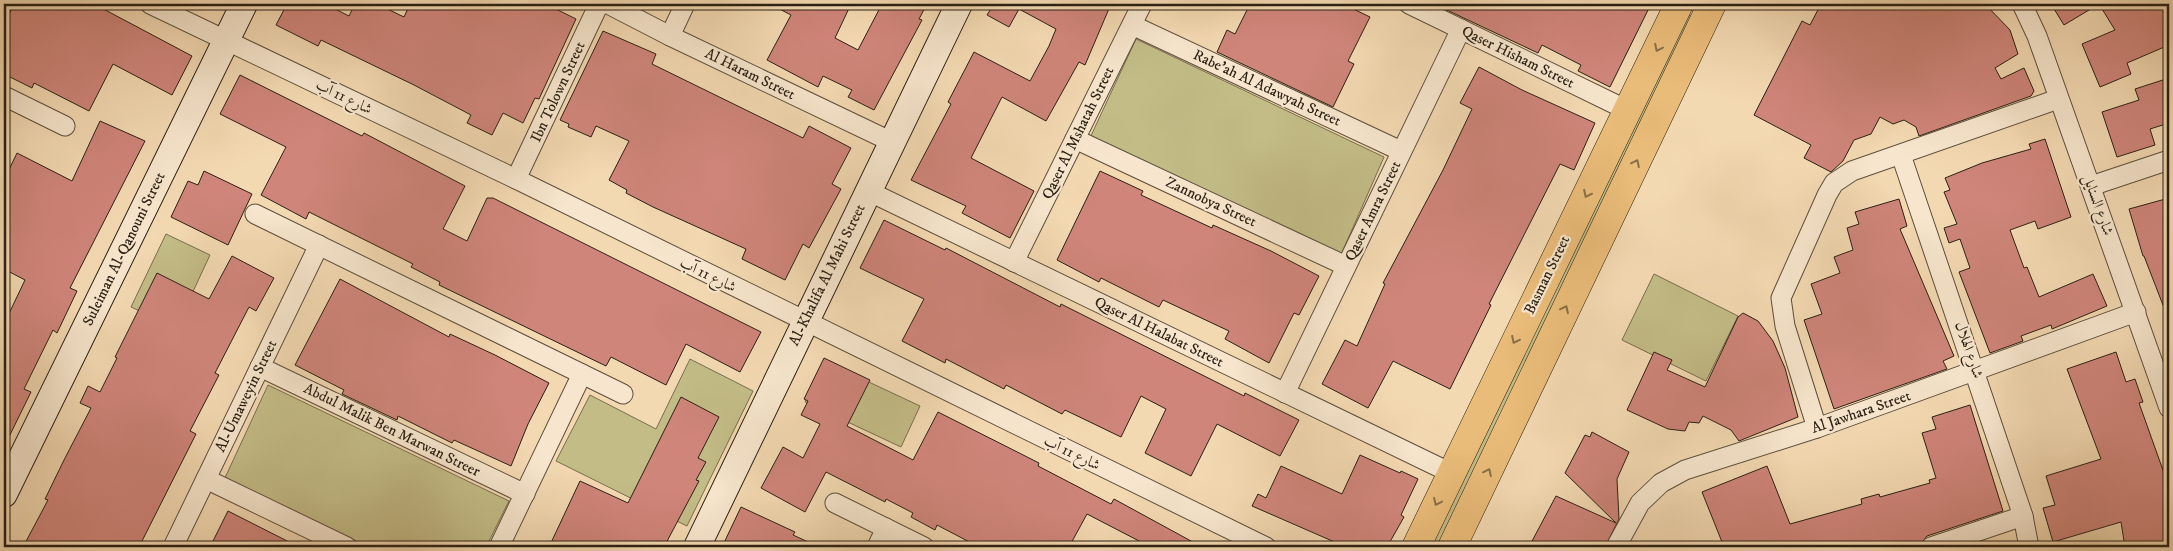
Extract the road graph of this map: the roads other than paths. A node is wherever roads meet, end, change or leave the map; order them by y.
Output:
1 (150, 4) edge
2 (244, 4) edge
3 (599, 4) edge
4 (608, 4) edge
5 (686, 4) edge
6 (959, 4) edge
7 (1142, 4) edge
8 (1409, 4) edge
9 (1679, 4) edge
10 (1712, 4) edge
11 (2022, 4) edge
12 (1132, 25) junction
13 (1461, 29) junction
14 (670, 36) junction
15 (226, 41) junction
16 (4, 96) edge
17 (2058, 99) junction
18 (1628, 110) junction
19 (65, 126) dead end
20 (1075, 139) junction
21 (892, 142) junction
22 (1401, 151) junction
23 (1902, 155) junction
24 (2169, 160) edge
25 (516, 179) junction
26 (2091, 186) junction
27 (868, 191) junction
28 (255, 214) dead end
29 (319, 245) junction
30 (1014, 262) junction
31 (1346, 266) junction
32 (2136, 312) junction
33 (805, 323) junction
34 (260, 366) junction
35 (1976, 371) junction
36 (582, 374) junction
37 (1285, 393) junction
38 (623, 394) dead end
39 (2169, 408) edge
40 (1817, 428) junction
41 (1451, 473) junction
42 (206, 479) junction
43 (4, 494) edge
44 (524, 494) junction
45 (835, 503) dead end
46 (2023, 516) junction
47 (886, 528) junction
48 (172, 547) edge
49 (347, 547) edge
50 (499, 547) edge
51 (697, 547) edge
52 (877, 547) edge
53 (924, 547) edge
54 (1266, 547) edge
55 (1416, 547) edge
56 (1452, 547) edge
57 (1616, 547) edge
58 (1930, 547) edge
59 (2029, 547) edge

1 - 15 street, شارع 11 آب
2 - 15 street, Suleiman Al-Qanouni Street
3 - 25 street, Ibn Tolown Street
4 - 14 street, Al Haram Street
5 - 14 street
6 - 21 street, Al-Khalifa Al Mahi Street
7 - 12 street, Qaser Al Mshatah Street
8 - 13 street, Qaser Hisham Street
9 -> 18 main road, Basman Street
56 -> 10 main road, Basman Street
11 - 17 street, شارع السنايل
12 - 20 street, Qaser Al Mshatah Street
12 - 22 street, Rabe'ah Al Adawyah Street
13 - 18 street, Qaser Hisham Street
13 - 22 street, Qaser Amra Street
14 - 21 street, Al Haram Street
15 - 25 street, شارع 11 آب
15 - 43 street, Suleiman Al-Qanouni Street
16 - 19 street
17 - 23 street
17 - 26 street, شارع السنايل
18 -> 41 main road, Basman Street
20 - 30 street, Qaser Al Mshatah Street
20 - 31 street, Zannobya Street
21 - 27 street, Al-Khalifa Al Mahi Street
22 - 31 street, Qaser Amra Street
23 - 35 street, شارع الهلال
23 - 40 street
24 - 26 street
25 - 33 street, شارع 11 آب
26 - 32 street, شارع السنايل
27 - 30 street, Qaser Al Halabat Street
27 - 33 street, Al-Khalifa Al Mahi Street
28 - 29 street
29 - 34 street, Al-Umaweyin Street
29 - 36 street
30 - 37 street, Qaser Al Halabat Street
31 - 37 street, Qaser Amra Street
32 - 35 street, Al Jawhara Street
32 - 39 street, شارع السنايل
33 - 51 street, Al-Khalifa Al Mahi Street
33 - 54 street, شارع 11 آب
34 - 42 street, Al-Umaweyin Street
34 - 44 street, Abdul Malik Ben Marwan Streer
35 - 40 street, Al Jawhara Street
35 - 46 street, شارع الهلال
36 - 38 street
36 - 44 street
37 - 41 street, Qaser Al Halabat Street
40 - 57 street, Al Jawhara Street
41 -> 55 main road, Basman Street
42 - 48 street, Al-Umaweyin Street
42 - 49 street
44 - 50 street
45 - 47 street
46 - 58 street
46 - 59 street, شارع الهلال
47 - 52 street
47 - 53 street

